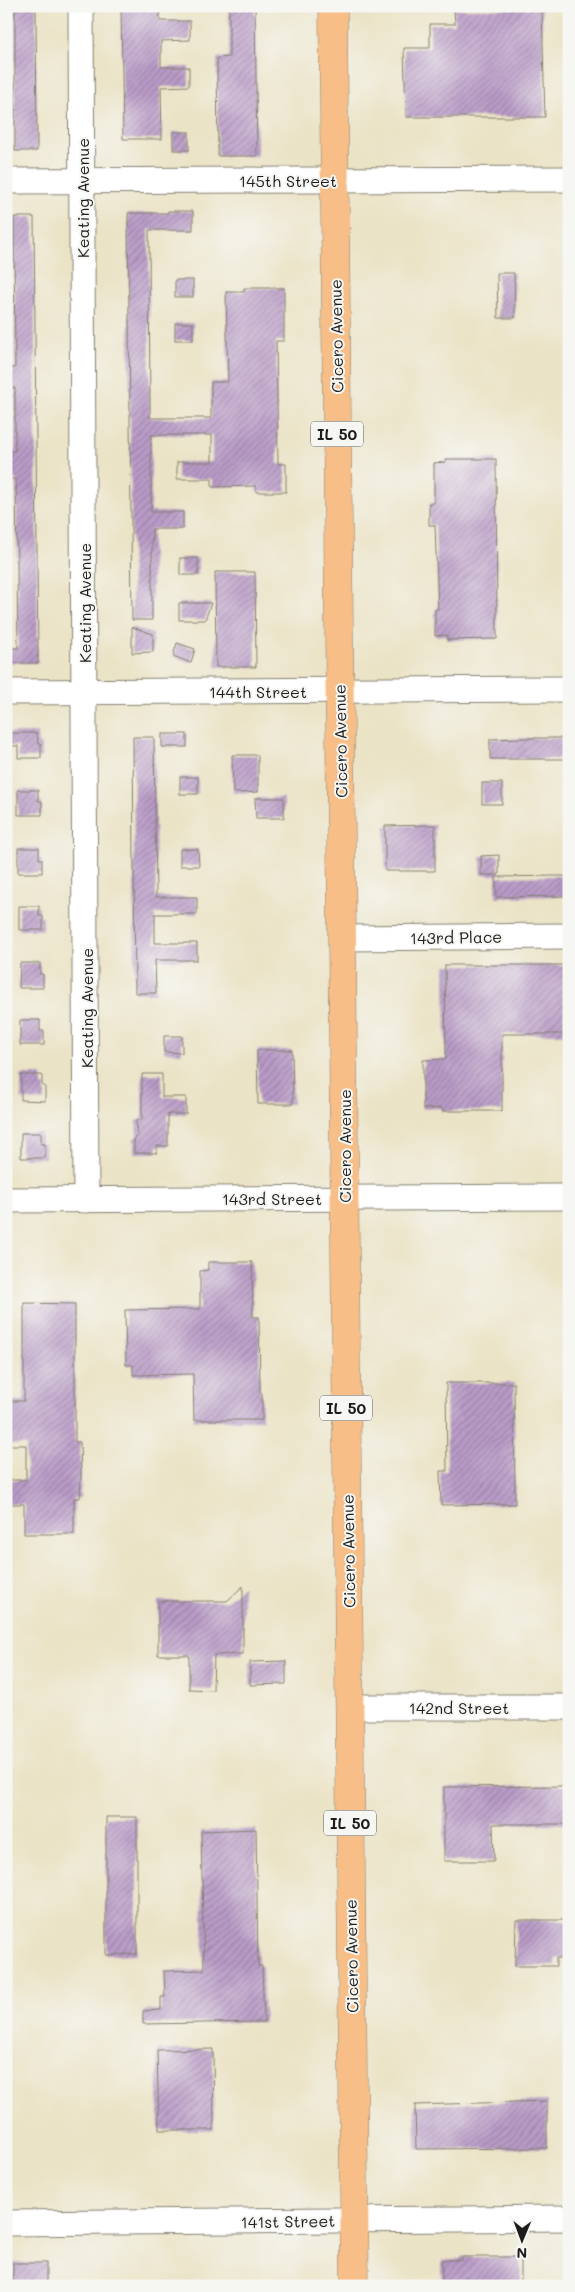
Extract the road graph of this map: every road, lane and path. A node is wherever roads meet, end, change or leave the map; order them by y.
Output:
1 (81, 6) edge
2 (333, 6) edge
3 (569, 179) edge
4 (334, 180) junction
5 (6, 181) edge
6 (82, 181) junction
7 (569, 689) edge
8 (6, 692) edge
9 (84, 692) junction
10 (340, 692) junction
11 (569, 936) edge
12 (342, 938) junction
13 (569, 1197) edge
14 (344, 1198) junction
15 (6, 1200) edge
16 (86, 1200) junction
17 (349, 1707) junction
18 (569, 1707) edge
19 (569, 2218) edge
20 (354, 2220) junction
21 (6, 2223) edge
22 (355, 2286) edge

1 - 6 street, Keating Avenue
2 - 4 main road, Cicero Avenue / IL 50
3 - 4 street, 145th Street
4 - 6 street, 145th Street
4 - 10 main road, Cicero Avenue / IL 50
5 - 6 street, 145th Street
6 - 9 street, Keating Avenue
7 - 10 street, 144th Street
8 - 9 street, 144th Street
9 - 10 street, 144th Street
9 - 16 street, Keating Avenue
10 - 12 main road, Cicero Avenue / IL 50
11 - 12 street, 143rd Place
12 - 14 main road, Cicero Avenue / IL 50
13 - 14 street, 143rd Street
14 - 16 street, 143rd Street
14 - 17 main road, Cicero Avenue / IL 50
15 - 16 street, 143rd Street
17 - 18 street, 142nd Street
17 - 20 main road, Cicero Avenue / IL 50
19 - 20 street, 141st Street
20 - 21 street, 141st Street
20 - 22 main road, Cicero Avenue / IL 50

